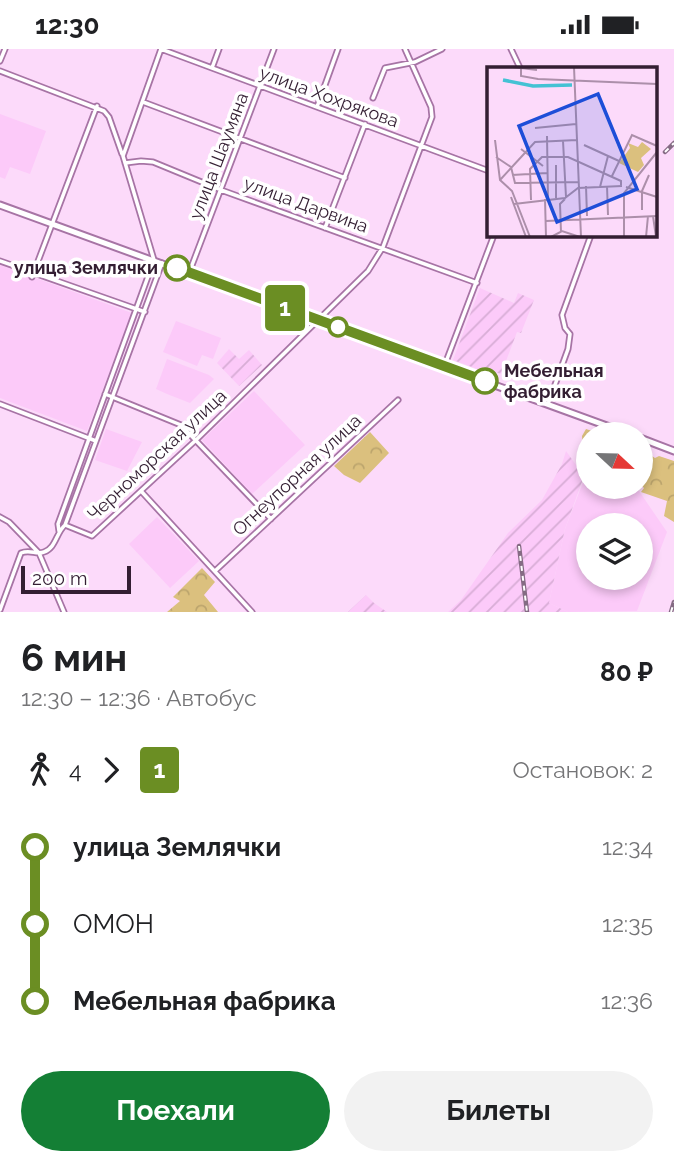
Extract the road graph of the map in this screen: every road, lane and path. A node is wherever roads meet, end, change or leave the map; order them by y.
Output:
1 (5, 49) edge
2 (161, 49) edge
3 (219, 49) edge
4 (274, 49) edge
5 (338, 49) edge
6 (405, 49) edge
7 (442, 49) edge
8 (511, 49) edge
9 (0, 61) edge
10 (410, 63) junction
11 (520, 67) edge
12 (212, 68) junction
13 (0, 71) edge
14 (260, 87) junction
15 (373, 98) dead end
16 (143, 102) junction
17 (97, 106) junction
18 (317, 107) junction
19 (365, 124) junction
20 (241, 139) junction
21 (422, 145) junction
22 (123, 156) junction
23 (125, 163) junction
24 (487, 171) edge
25 (345, 178) junction
26 (221, 190) junction
27 (0, 205) edge
28 (51, 223) junction
29 (325, 227) junction
30 (494, 236) edge
31 (591, 236) edge
32 (383, 247) junction
33 (154, 260) junction
34 (0, 261) edge
35 (162, 263) junction
36 (189, 273) junction
37 (33, 275) junction
38 (477, 283) junction
39 (137, 309) junction
40 (145, 312) junction
41 (318, 319) junction
42 (444, 367) junction
43 (106, 394) junction
44 (112, 397) junction
45 (398, 400) dead end
46 (0, 404) edge
47 (548, 404) junction
48 (597, 422) edge
49 (89, 439) junction
50 (196, 440) junction
51 (96, 441) junction
52 (653, 443) edge
53 (674, 451) edge
54 (141, 491) junction
55 (0, 517) edge
56 (271, 519) junction
57 (65, 525) junction
58 (59, 531) junction
59 (39, 553) junction
60 (215, 571) junction
61 (0, 610) edge
62 (64, 612) edge
63 (253, 612) edge

1 - 9 street
2 - 12 street, улица Хохрякова
2 - 16 street
3 - 12 street
4 - 14 street, улица Шаумяна
5 - 18 street
6 - 10 street, Черноморская улица
7 - 10 street
8 - 11 street
10 - 15 street
10 - 21 street, Черноморская улица
12 - 14 street, улица Хохрякова
13 - 17 street
14 - 18 street, улица Хохрякова
14 - 20 street, улица Шаумяна
16 - 20 street
16 - 22 street
17 - 22 street
17 - 28 street
18 - 19 street, улица Хохрякова
19 - 21 street, улица Хохрякова
19 - 25 street
20 - 25 street
20 - 26 street, улица Шаумяна
21 - 24 street, улица Хохрякова
21 - 32 street, Черноморская улица
22 - 23 street
23 - 26 street, улица Дарвина
23 - 33 street
25 - 29 street
26 - 29 street, улица Дарвина
26 - 36 street, улица Шаумяна
27 - 28 main road
28 - 33 main road
28 - 37 street
29 - 32 street, улица Дарвина
30 - 38 street
31 - 47 street
32 - 38 street, улица Дарвина
32 - 41 street, Черноморская улица
33 - 35 main road
33 - 39 street
34 - 37 street
35 - 36 main road
35 - 40 street
36 - 41 main road
37 - 39 street
38 - 42 street
39 - 40 street
39 - 43 street
40 - 44 street
41 - 42 main road
41 - 50 street, Черноморская улица
42 - 47 main road
43 - 44 street
43 - 49 street
44 - 50 street
44 - 51 street
45 - 56 street, Огнеупорная улица
46 - 49 street
47 - 48 main road
49 - 51 street
49 - 58 street
50 - 54 street, Черноморская улица
50 - 56 street
51 - 57 street
52 - 53 main road
54 - 57 street, Черноморская улица
54 - 60 street
55 - 59 street
56 - 60 street, Огнеупорная улица
57 - 58 street, Черноморская улица
58 - 59 street, Черноморская улица
59 - 61 street, Черноморская улица
59 - 62 street
60 - 63 street

